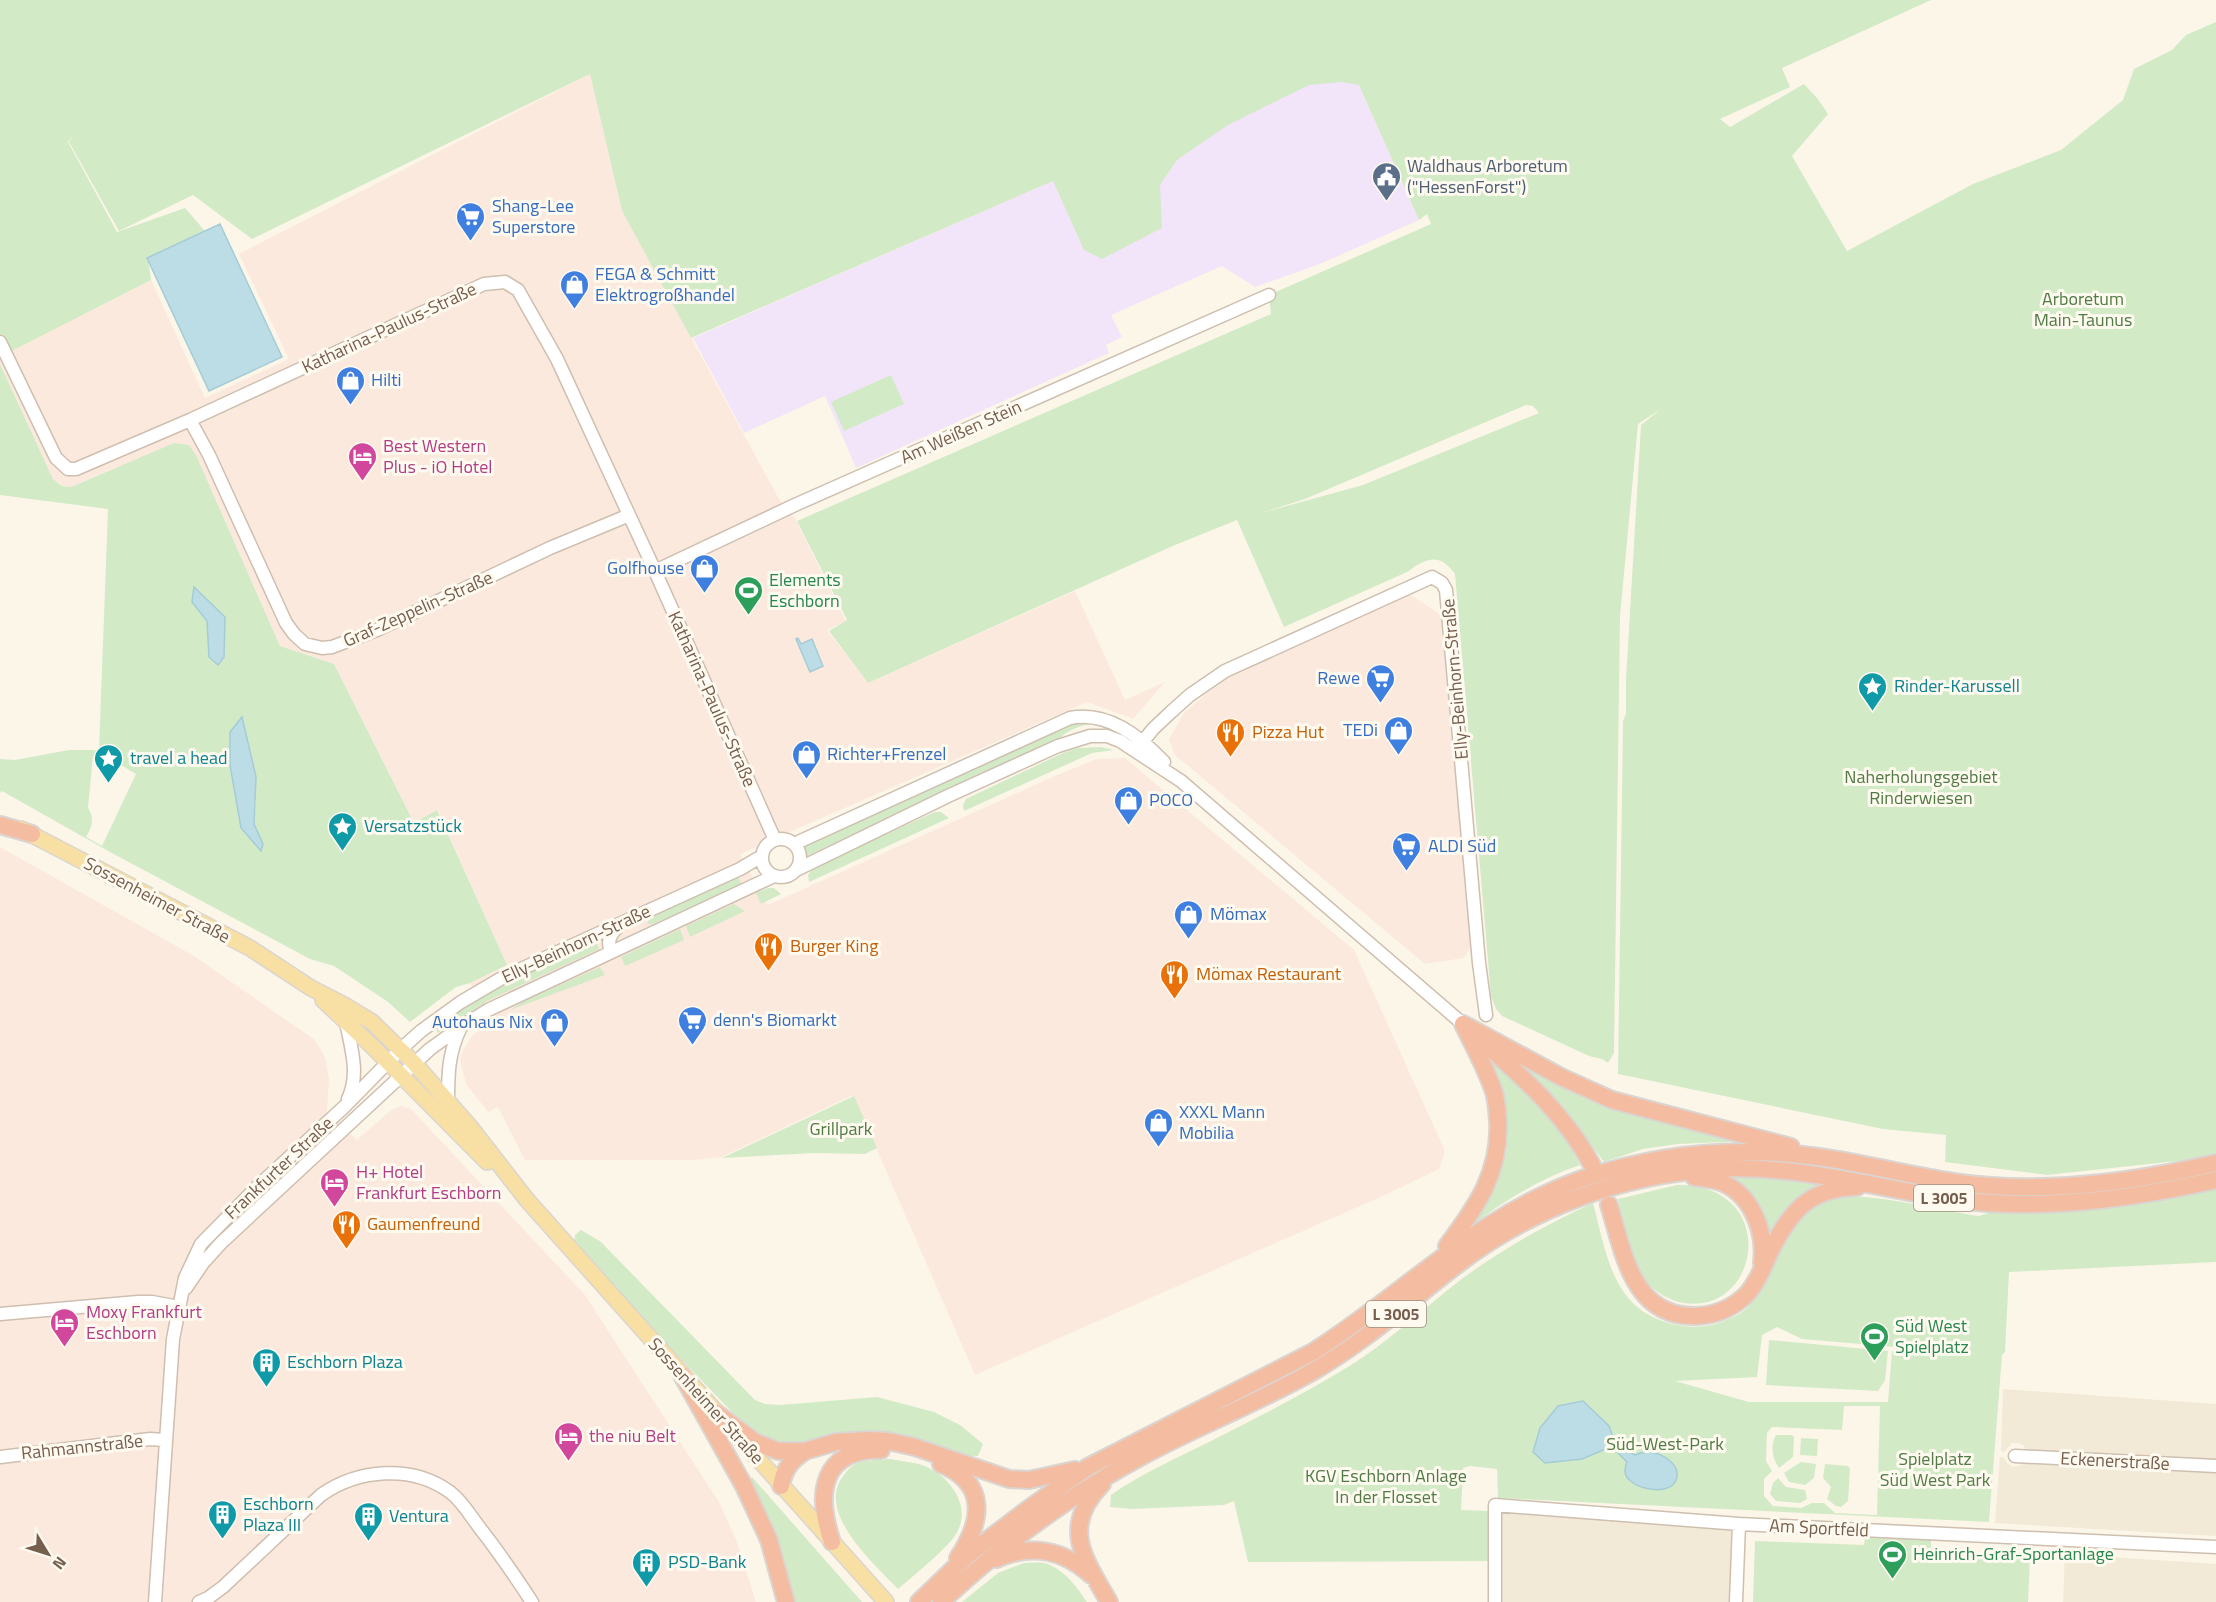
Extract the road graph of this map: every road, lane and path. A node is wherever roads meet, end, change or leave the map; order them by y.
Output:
1 (1269, 295) dead end
2 (0, 342) edge
3 (190, 420) junction
4 (627, 516) junction
5 (655, 571) junction
6 (1139, 746) junction
7 (0, 818) edge
8 (0, 825) edge
9 (32, 834) junction
10 (775, 840) junction
11 (794, 844) junction
12 (762, 856) junction
13 (796, 870) junction
14 (774, 876) junction
15 (626, 920) junction
16 (610, 952) junction
17 (310, 988) junction
18 (1486, 1015) dead end
19 (346, 1022) junction
20 (1463, 1024) junction
21 (462, 1026) junction
22 (401, 1050) junction
23 (388, 1062) junction
24 (414, 1064) junction
25 (401, 1076) junction
26 (448, 1103) junction
27 (344, 1107) junction
28 (1838, 1161) junction
29 (2216, 1163) edge
30 (1592, 1165) dead end
31 (1673, 1173) junction
32 (2216, 1180) edge
33 (1881, 1186) junction
34 (526, 1200) junction
35 (1609, 1205) dead end
36 (1433, 1263) junction
37 (1761, 1272) junction
38 (180, 1303) junction
39 (0, 1314) edge
40 (682, 1375) junction
41 (715, 1412) junction
42 (164, 1440) junction
43 (805, 1451) junction
44 (2015, 1456) dead end
45 (0, 1457) edge
46 (2216, 1466) edge
47 (1088, 1467) junction
48 (1121, 1467) junction
49 (781, 1486) junction
50 (1739, 1524) junction
51 (832, 1542) junction
52 (2216, 1547) edge
53 (978, 1567) junction
54 (949, 1573) junction
55 (1094, 1578) junction
56 (883, 1599) edge
57 (155, 1602) edge
58 (199, 1602) edge
59 (532, 1602) edge
60 (786, 1602) edge
61 (920, 1602) edge
62 (941, 1602) edge
63 (1109, 1602) edge
64 (1495, 1602) edge
65 (1736, 1602) edge

1 - 5 street, Am Weißen Stein
2 - 3 street, Katharina-Paulus-Straße
3 - 4 street, Graf-Zeppelin-Straße
3 - 4 street, Katharina-Paulus-Straße
4 - 5 street, Katharina-Paulus-Straße
5 - 10 street, Katharina-Paulus-Straße
6 - 11 street, Elly-Beinhorn-Straße
6 - 13 street, Elly-Beinhorn-Straße
6 - 18 street, Elly-Beinhorn-Straße
6 - 20 street, Elly-Beinhorn-Straße
7 - 9 main road, Sossenheimer Straße
8 - 9 highway
9 - 17 main road, Sossenheimer Straße
10 - 11 street
10 - 12 street, Elly-Beinhorn-Straße
11 - 13 street
12 - 14 street
12 - 15 street, Elly-Beinhorn-Straße
13 - 14 street, Elly-Beinhorn-Straße
14 - 16 street, Elly-Beinhorn-Straße
15 - 16 street
15 - 22 street, Elly-Beinhorn-Straße
16 - 21 street, Elly-Beinhorn-Straße
17 - 19 main road, Sossenheimer Straße
17 - 22 main road, Sossenheimer Straße
19 - 23 main road, Sossenheimer Straße
19 - 27 street
20 - 28 highway
20 - 30 highway
20 - 36 highway
21 - 24 street, Elly-Beinhorn-Straße
21 - 26 street
22 - 23 street, Frankfurter Straße
22 - 24 main road, Sossenheimer Straße
23 - 25 main road, Sossenheimer Straße
23 - 27 street, Frankfurter Straße
24 - 25 street, Frankfurter Straße
24 - 26 main road, Sossenheimer Straße
25 - 34 main road, Sossenheimer Straße
25 - 38 street, Frankfurter Straße
26 - 34 main road, Sossenheimer Straße
27 - 38 street, Frankfurter Straße
28 - 29 highway, L 3005
28 - 36 highway, L 3005
31 - 33 highway, L 3005
31 - 37 highway
31 - 48 highway, L 3005
32 - 33 highway, L 3005
33 - 37 highway
34 - 40 main road, Sossenheimer Straße
35 - 37 highway
36 - 47 highway, L 3005
38 - 39 street
38 - 42 street, Frankfurter Straße
40 - 41 main road, Sossenheimer Straße
40 - 60 highway
41 - 43 highway
41 - 49 main road, Sossenheimer Straße
42 - 45 street, Rahmannstraße
42 - 57 street, Frankfurter Straße
43 - 47 highway
43 - 49 highway
44 - 46 street, Eckenerstraße
47 - 54 highway, L 3005
48 - 53 highway, L 3005
48 - 55 highway
49 - 51 main road, Sossenheimer Straße
50 - 52 street, Am Sportfeld
50 - 64 street, Am Sportfeld
50 - 65 street
51 - 54 highway
51 - 56 main road, Sossenheimer Straße
53 - 55 highway
53 - 62 highway, L 3005
54 - 61 highway, L 3005
55 - 63 highway
58 - 59 street

